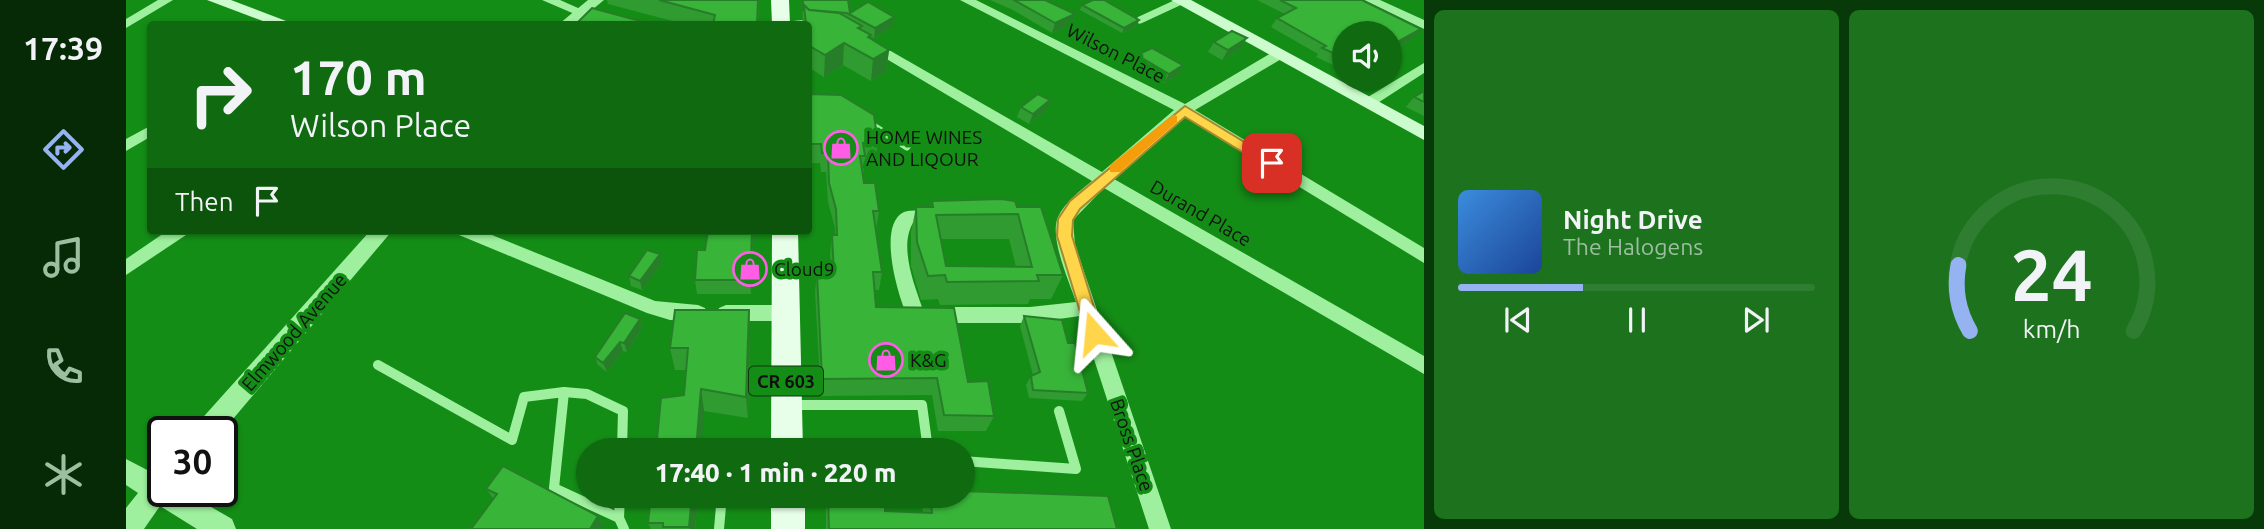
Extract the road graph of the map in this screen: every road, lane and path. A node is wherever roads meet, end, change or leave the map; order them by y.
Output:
1 (167, 0) edge
2 (217, 0) edge
3 (548, 0) edge
4 (780, 0) edge
5 (966, 0) edge
6 (1370, 0) edge
7 (1180, 1) edge
8 (591, 8) edge
9 (1140, 20) edge
10 (277, 21) edge
11 (571, 21) edge
12 (781, 21) edge
13 (126, 24) edge
14 (1424, 25) edge
15 (853, 35) edge
16 (1278, 55) junction
17 (1424, 67) edge
18 (1367, 103) junction
19 (1185, 110) junction
20 (853, 113) edge
21 (147, 133) edge
22 (1424, 134) edge
23 (126, 146) edge
24 (907, 147) dead end
25 (1102, 180) junction
26 (960, 215) edge
27 (174, 235) edge
28 (378, 235) edge
29 (475, 235) edge
30 (785, 235) edge
31 (1424, 256) edge
32 (126, 268) edge
33 (1085, 308) junction
34 (785, 313) junction
35 (378, 365) dead end
36 (1424, 366) edge
37 (564, 392) junction
38 (787, 405) junction
39 (1059, 411) dead end
40 (220, 416) edge
41 (622, 438) edge
42 (787, 438) edge
43 (926, 438) edge
44 (975, 462) edge
45 (126, 471) edge
46 (147, 480) edge
47 (147, 502) edge
48 (191, 507) edge
49 (721, 508) edge
50 (788, 508) edge
51 (622, 524) edge
52 (127, 529) edge
53 (222, 529) edge
54 (719, 529) edge
55 (788, 529) edge
56 (1160, 529) edge

1 - 13 street
2 - 10 main road
3 - 8 street
4 - 12 main road
5 - 19 street, Wilson Place
6 - 14 street
7 - 9 lane
7 - 16 main road
8 - 11 street
15 - 25 street, Durand Place
16 - 18 main road
16 - 19 street, Bross Place
17 - 18 street
18 - 22 main road
19 - 25 street, Bross Place
19 - 31 street, Wilson Place
20 - 24 lane
21 - 23 street
25 - 33 street, Bross Place
25 - 36 street, Durand Place
26 - 33 street
27 - 32 street
28 - 40 street, Elmwood Avenue
29 - 34 street
30 - 34 main road, CR 603
33 - 56 street, Bross Place
34 - 38 main road, CR 603
35 - 37 lane
37 - 41 lane
37 - 51 lane
38 - 42 main road, CR 603
38 - 43 lane
39 - 44 lane
45 - 46 street
47 - 52 street
48 - 53 street
49 - 54 lane
50 - 55 main road

